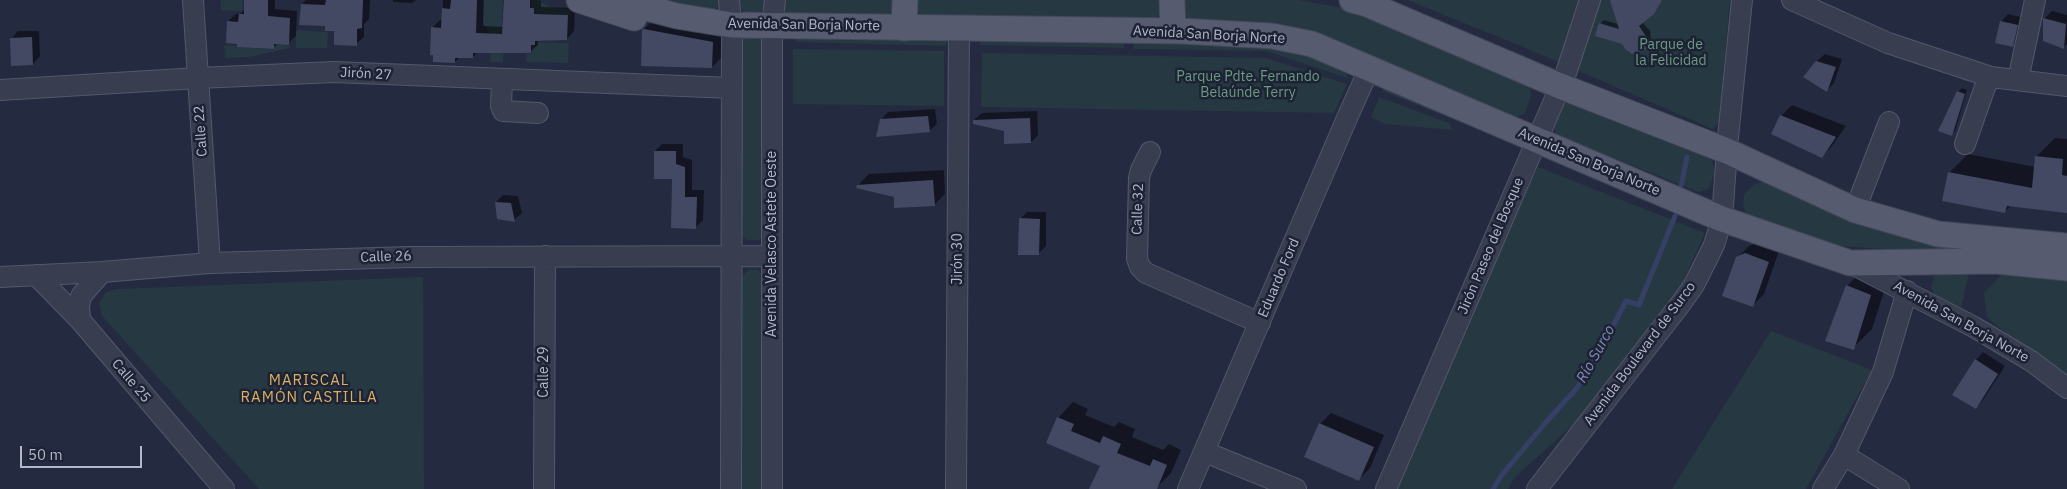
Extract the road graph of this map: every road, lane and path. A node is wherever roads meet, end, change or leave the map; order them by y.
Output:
1 (193, 0) edge
2 (579, 0) edge
3 (616, 0) edge
4 (729, 0) edge
5 (775, 0) edge
6 (905, 0) edge
7 (1172, 0) edge
8 (1352, 0) edge
9 (1590, 0) edge
10 (1742, 0) edge
11 (1792, 0) edge
12 (2035, 0) edge
13 (772, 26) junction
14 (904, 28) junction
15 (959, 28) junction
16 (732, 30) junction
17 (1173, 31) junction
18 (1370, 68) junction
19 (198, 78) junction
20 (1991, 78) junction
21 (502, 80) junction
22 (2018, 80) junction
23 (1560, 86) junction
24 (2067, 86) edge
25 (732, 88) junction
26 (0, 90) edge
27 (538, 113) dead end
28 (1889, 122) dead end
29 (1537, 139) junction
30 (1965, 144) dead end
31 (1727, 151) junction
32 (1150, 152) dead end
33 (1855, 210) junction
34 (1722, 219) junction
35 (2067, 246) edge
36 (732, 255) junction
37 (545, 256) junction
38 (772, 256) junction
39 (210, 263) junction
40 (1850, 263) junction
41 (2067, 268) edge
42 (102, 272) junction
43 (36, 275) junction
44 (0, 277) edge
45 (1907, 291) junction
46 (80, 320) junction
47 (1260, 323) junction
48 (2067, 388) edge
49 (1205, 452) junction
50 (1844, 454) junction
51 (220, 488) edge
52 (544, 489) edge
53 (731, 489) edge
54 (772, 489) edge
55 (956, 489) edge
56 (1188, 489) edge
57 (1296, 489) edge
58 (1386, 489) edge
59 (1537, 489) edge
60 (1823, 489) edge
61 (1899, 489) edge

1 - 19 street, Calle 22
2 - 16 main road
3 - 16 main road, Avenida San Borja Norte
4 - 16 street
5 - 13 street, Avenida Velasco Astete Oeste
6 - 14 main road
7 - 17 main road
8 - 23 main road
9 - 23 street, Jirón Paseo del Bosque
10 - 31 street, Avenida Boulevard de Surco
11 - 20 street
12 - 22 street
13 - 14 main road, Avenida San Borja Norte
13 - 16 main road, Avenida San Borja Norte
13 - 38 street, Avenida Velasco Astete Oeste
14 - 15 main road, Avenida San Borja Norte
15 - 17 main road, Avenida San Borja Norte
15 - 55 street, Jirón 30
16 - 25 street
17 - 18 main road, Avenida San Borja Norte
18 - 29 main road, Avenida San Borja Norte
18 - 47 street, Eduardo Ford
19 - 21 street, Jirón 27
19 - 26 street, Jirón 27
19 - 39 street, Calle 22
20 - 22 street
20 - 30 street
21 - 25 street, Jirón 27
21 - 27 street
22 - 24 street
23 - 29 street, Jirón Paseo del Bosque
23 - 31 main road
25 - 36 street
28 - 33 street
29 - 34 main road, Avenida San Borja Norte
29 - 58 street, Jirón Paseo del Bosque
31 - 33 main road
31 - 34 street, Avenida Boulevard de Surco
32 - 47 street, Calle 32
33 - 35 main road
34 - 40 main road, Avenida San Borja Norte
34 - 59 street, Avenida Boulevard de Surco
36 - 37 street, Calle 26
36 - 38 street, Calle 26
36 - 53 street
37 - 39 street, Calle 26
37 - 52 street, Calle 29
38 - 54 street, Avenida Velasco Astete Oeste
39 - 42 street, Calle 26
40 - 41 main road, Avenida San Borja Norte
40 - 45 street, Avenida San Borja Norte
42 - 43 street, Calle 26
42 - 46 street
43 - 44 street, Calle 26
43 - 46 street, Calle 25
45 - 48 street, Avenida San Borja Norte
45 - 50 street
46 - 51 street, Calle 25
47 - 49 street, Eduardo Ford
49 - 56 street, Eduardo Ford
49 - 57 street
50 - 60 street
50 - 61 street

